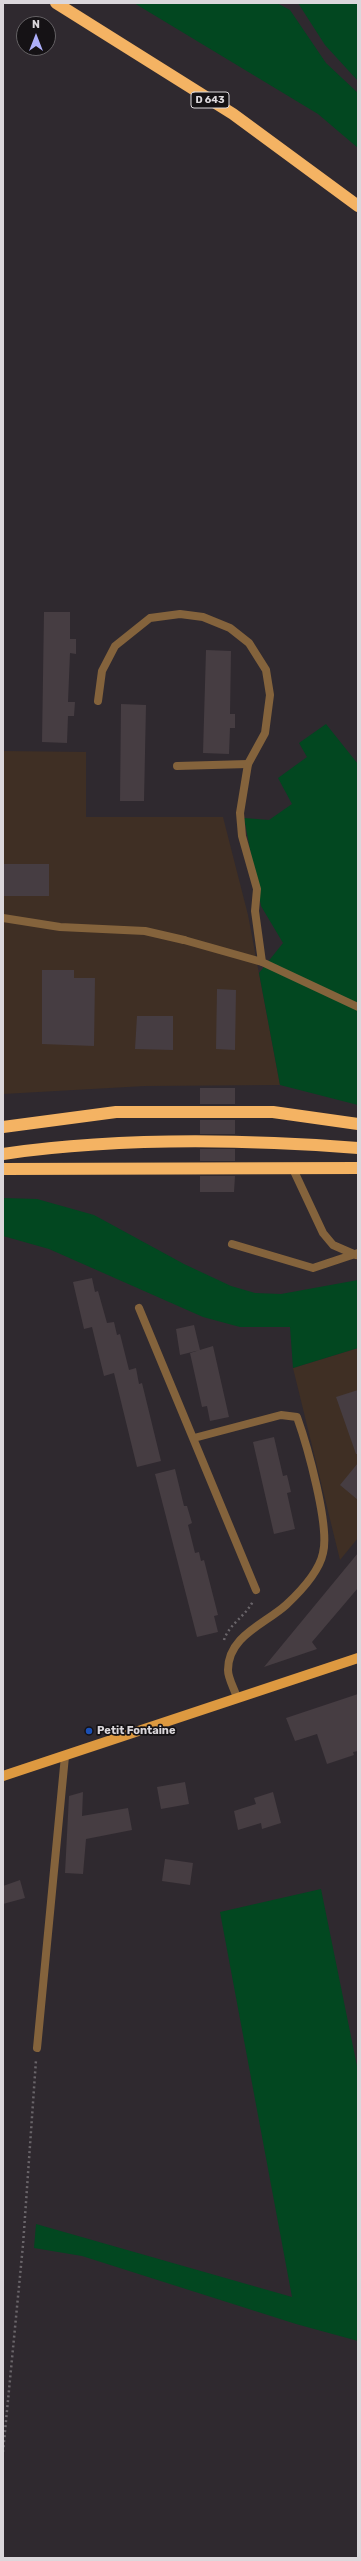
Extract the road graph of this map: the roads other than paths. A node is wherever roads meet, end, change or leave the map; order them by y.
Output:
1 (56, 3) edge
2 (358, 206) edge
3 (98, 701) dead end
4 (248, 764) junction
5 (177, 766) dead end
6 (3, 918) edge
7 (262, 962) junction
8 (358, 1006) edge
9 (358, 1124) edge
10 (3, 1127) edge
11 (358, 1148) edge
12 (3, 1154) edge
13 (358, 1168) edge
14 (3, 1169) edge
15 (294, 1169) junction
16 (232, 1244) dead end
17 (357, 1254) edge
18 (140, 1308) dead end
19 (194, 1438) junction
20 (256, 1590) dead end
21 (358, 1658) edge
22 (238, 1698) junction
23 (65, 1756) junction
24 (3, 1776) edge
25 (37, 2048) road end

1 - 2 highway, D 643
3 - 4 street
4 - 5 street
4 - 7 street
6 - 7 street
7 - 8 street
9 - 10 highway
11 - 12 highway
13 - 15 highway
14 - 15 highway
15 - 17 street
16 - 17 street
18 - 19 street
19 - 20 street
19 - 22 street
21 - 22 main road
22 - 23 main road
23 - 24 main road
23 - 25 street

